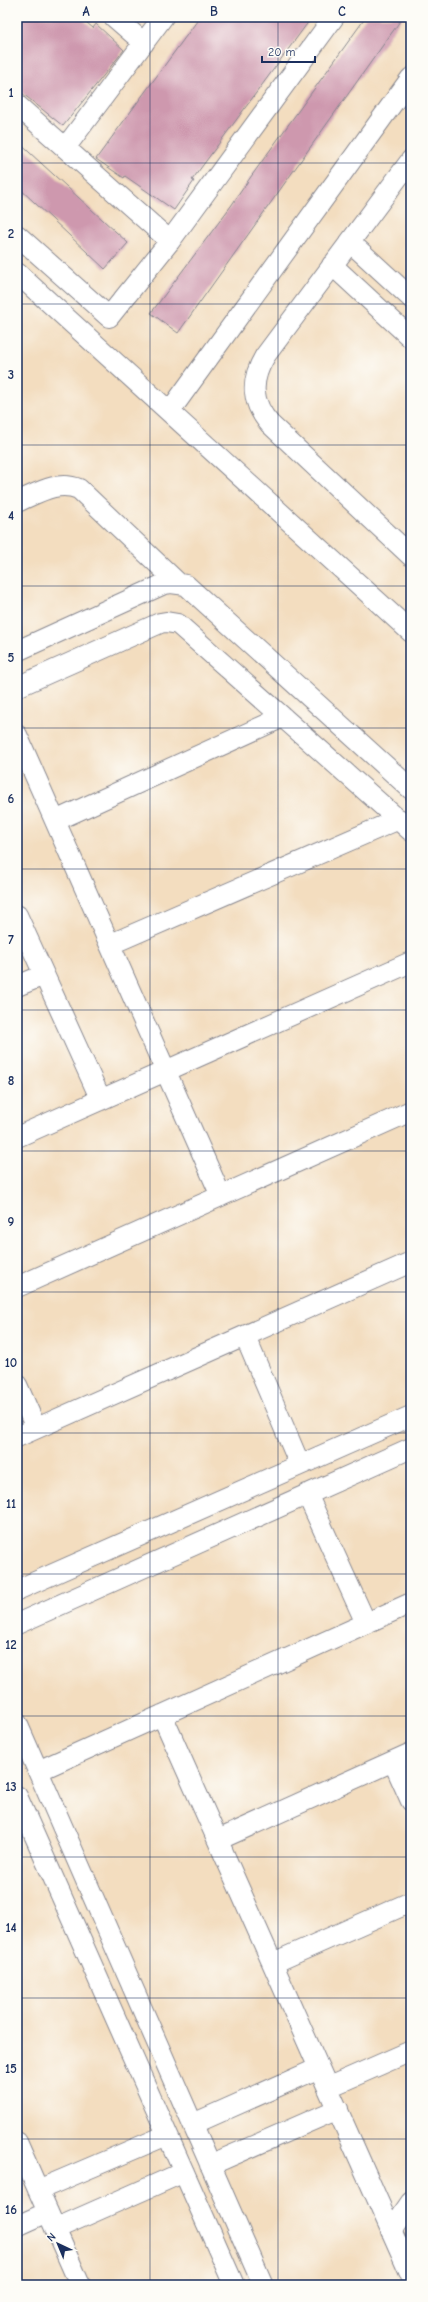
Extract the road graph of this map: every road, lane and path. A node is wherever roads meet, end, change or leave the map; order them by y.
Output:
1 (114, 17) edge
2 (163, 17) edge
3 (334, 17) edge
4 (144, 43) junction
5 (411, 78) edge
6 (17, 105) edge
7 (65, 148) junction
8 (411, 160) edge
9 (17, 235) edge
10 (170, 241) junction
11 (350, 242) junction
12 (332, 266) junction
13 (17, 273) edge
14 (411, 298) edge
15 (411, 338) edge
16 (170, 411) junction
17 (17, 502) edge
18 (411, 556) edge
19 (178, 583) junction
20 (411, 632) edge
21 (17, 651) edge
22 (17, 687) edge
23 (283, 717) junction
24 (17, 735) edge
25 (411, 789) edge
26 (55, 822) junction
27 (405, 825) edge
28 (17, 915) edge
29 (110, 944) junction
30 (411, 962) edge
31 (44, 975) junction
32 (17, 986) edge
33 (166, 1071) junction
34 (100, 1100) junction
35 (411, 1111) edge
36 (17, 1137) edge
37 (221, 1196) junction
38 (411, 1262) edge
39 (17, 1287) edge
40 (246, 1336) junction
41 (17, 1385) edge
42 (411, 1416) edge
43 (36, 1428) junction
44 (17, 1437) edge
45 (411, 1448) edge
46 (300, 1465) junction
47 (307, 1494) junction
48 (17, 1590) edge
49 (411, 1602) edge
50 (366, 1623) junction
51 (17, 1624) edge
52 (162, 1715) junction
53 (17, 1723) edge
54 (402, 1757) edge
55 (38, 1771) junction
56 (17, 1796) edge
57 (411, 1801) edge
58 (218, 1840) junction
59 (411, 1902) edge
60 (273, 1963) junction
61 (411, 2051) edge
62 (319, 2068) junction
63 (329, 2087) junction
64 (338, 2109) junction
65 (193, 2124) junction
66 (167, 2135) junction
67 (17, 2142) edge
68 (210, 2165) junction
69 (184, 2172) junction
70 (38, 2190) junction
71 (411, 2202) edge
72 (51, 2221) junction
73 (17, 2226) edge
74 (391, 2231) junction
75 (411, 2275) edge
76 (80, 2285) edge
77 (234, 2285) edge
78 (263, 2285) edge

1 - 4 street
2 - 4 street
3 - 10 street
4 - 7 street
5 - 16 street
6 - 7 street
7 - 10 street
8 - 11 street
9 - 10 street
11 - 12 street
11 - 14 street
12 - 15 street
12 - 18 street
13 - 16 street
16 - 20 street
17 - 19 street
19 - 21 street
19 - 25 street
22 - 23 street
23 - 26 street
23 - 27 street
24 - 26 street
26 - 29 street
27 - 29 street
28 - 31 street
29 - 33 street
30 - 33 street
31 - 32 street
31 - 34 street
33 - 34 street
33 - 37 street
34 - 36 street
35 - 37 street
37 - 39 street
38 - 40 street
40 - 43 street
40 - 46 street
41 - 43 street
42 - 46 street
43 - 44 street
45 - 47 street
46 - 48 street
47 - 50 street
47 - 51 street
49 - 50 street
50 - 52 street
52 - 55 street
52 - 58 street
53 - 55 street
54 - 57 street
54 - 58 street
55 - 65 street
56 - 66 street
58 - 60 street
59 - 60 street
60 - 62 street
61 - 63 street
62 - 63 street
62 - 65 street
63 - 64 street
64 - 68 street
64 - 74 street
65 - 68 street
66 - 69 street
66 - 70 street
67 - 70 street
68 - 78 street
69 - 72 street
69 - 77 street
70 - 72 street
71 - 74 street
72 - 73 street
72 - 76 street
74 - 75 street

